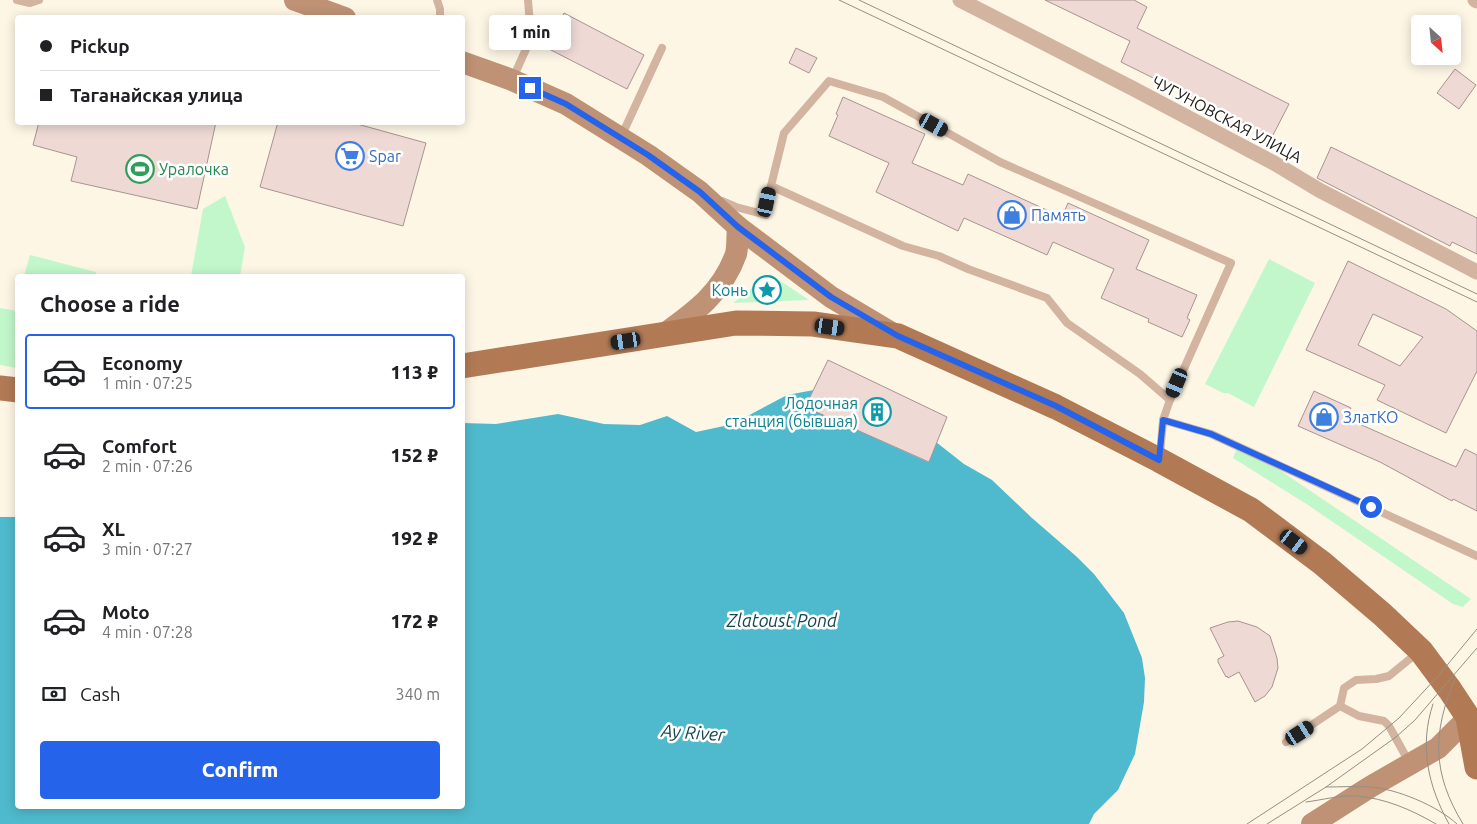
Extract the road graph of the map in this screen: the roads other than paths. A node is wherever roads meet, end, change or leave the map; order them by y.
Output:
1 (17, 0) edge
2 (39, 0) edge
3 (295, 0) edge
4 (437, 0) edge
5 (528, 0) edge
6 (960, 0) edge
7 (332, 11) edge
8 (440, 15) edge
9 (662, 48) dead end
10 (465, 63) edge
11 (512, 80) junction
12 (620, 138) junction
13 (771, 186) junction
14 (700, 192) junction
15 (738, 227) junction
16 (1477, 272) edge
17 (662, 335) junction
18 (898, 336) junction
19 (465, 366) edge
20 (0, 388) edge
21 (15, 390) edge
22 (1170, 400) junction
23 (1163, 420) junction
24 (1159, 460) junction
25 (1477, 556) edge
26 (1421, 651) junction
27 (1340, 706) junction
28 (1474, 717) edge
29 (1286, 742) dead end
30 (1410, 764) junction
31 (1477, 767) edge
32 (1312, 824) edge

1 - 2 lane
3 - 7 main road
4 - 8 lane
5 - 11 lane
6 - 16 street, ЧУГУНОВСКАЯ УЛИЦА
9 - 12 lane
10 - 11 main road
11 - 12 main road
12 - 14 main road
13 - 14 lane
13 - 22 lane
13 - 22 lane
14 - 15 main road
15 - 17 main road
15 - 18 main road
17 - 18 main road
17 - 19 main road
18 - 24 main road
20 - 21 main road
22 - 23 lane
23 - 24 lane
23 - 25 lane
24 - 26 main road
26 - 27 lane
26 - 28 main road
27 - 29 lane
27 - 30 lane
28 - 30 main road
28 - 31 main road
30 - 32 main road

